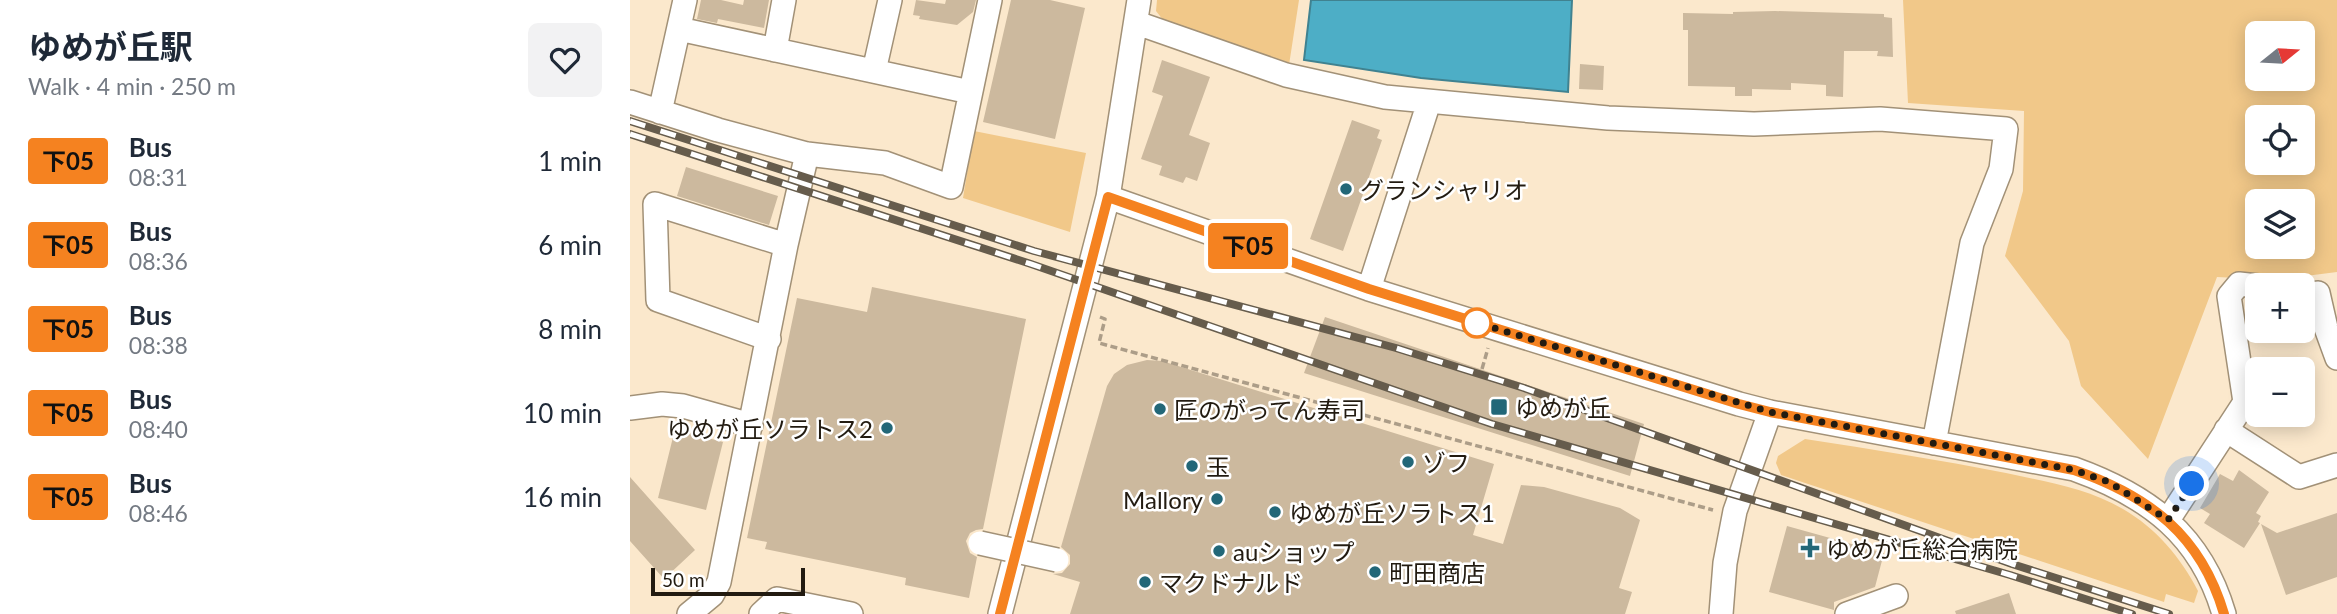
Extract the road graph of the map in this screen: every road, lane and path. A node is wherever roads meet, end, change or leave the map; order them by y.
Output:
1 (685, 0) edge
2 (784, 0) edge
3 (890, 0) edge
4 (990, 0) edge
5 (1138, 11) edge
6 (679, 29) junction
7 (775, 50) junction
8 (874, 71) junction
9 (970, 92) junction
10 (630, 102) edge
11 (1429, 102) junction
12 (660, 113) junction
13 (807, 154) junction
14 (1108, 197) junction
15 (786, 245) junction
16 (2245, 285) edge
17 (1369, 289) junction
18 (2319, 293) edge
19 (1098, 317) dead end
20 (769, 339) junction
21 (2337, 358) edge
22 (630, 408) edge
23 (1770, 412) junction
24 (751, 425) junction
25 (2226, 430) junction
26 (1934, 443) junction
27 (2337, 465) edge
28 (1719, 511) dead end
29 (2168, 520) junction
30 (980, 544) dead end
31 (1057, 560) dead end
32 (1896, 596) dead end
33 (689, 614) edge
34 (761, 614) edge
35 (848, 614) edge
36 (1000, 614) edge
37 (1721, 614) edge
38 (1847, 614) edge
39 (2224, 614) edge

1 - 6 street
2 - 7 street
3 - 8 street
4 - 9 street
5 - 11 street
5 - 14 street
6 - 7 street
6 - 12 street
7 - 8 street
8 - 9 street
9 - 13 street
10 - 12 street
11 - 17 street
11 - 26 street
12 - 13 street
13 - 15 street
14 - 17 street
14 - 36 street
15 - 20 street
15 - 20 street
16 - 25 street
17 - 23 street
18 - 21 street
19 - 28 path
20 - 24 street
22 - 24 street
23 - 26 street
23 - 37 street
24 - 33 street
25 - 27 street
25 - 29 street
26 - 29 street
29 - 39 street
30 - 31 street, bridge
32 - 38 street
34 - 35 street

